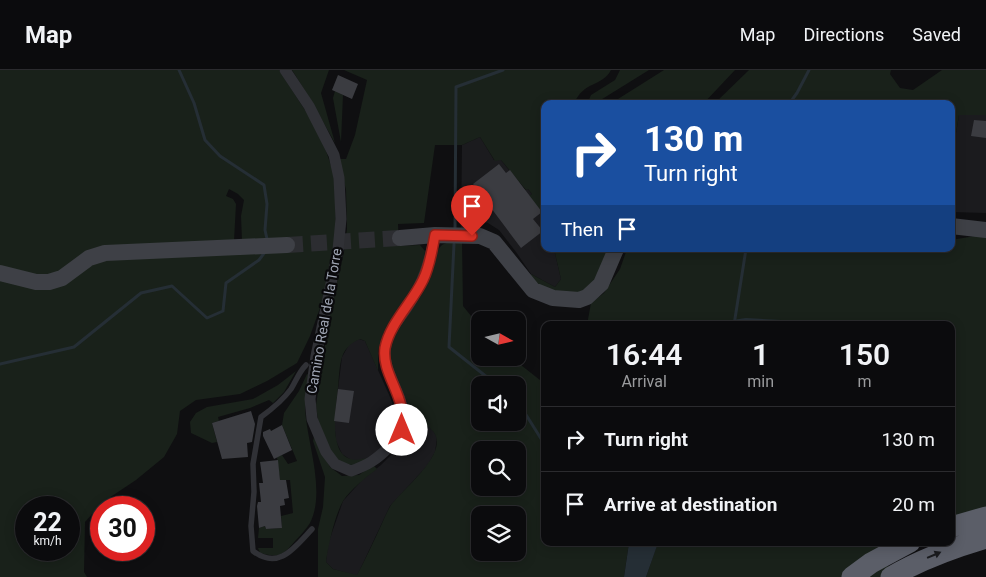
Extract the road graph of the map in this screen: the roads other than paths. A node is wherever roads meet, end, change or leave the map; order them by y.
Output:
1 (285, 70) edge
2 (955, 226) edge
3 (986, 230) edge
4 (435, 235) junction
5 (400, 238) tunnel mouth
6 (288, 245) tunnel mouth
7 (615, 252) edge
8 (0, 273) edge
9 (306, 365) dead end
10 (955, 527) edge
11 (982, 528) edge
12 (312, 529) dead end
13 (955, 545) edge
14 (903, 546) edge
15 (954, 546) edge
16 (852, 577) edge
17 (891, 577) edge

1 - 4 street, Camino Real de la Torre
2 - 3 street
4 - 5 street
4 - 7 street
6 - 8 street
9 - 12 lane
10 - 11 highway
13 -> 11 highway
14 - 16 highway
17 -> 15 highway

